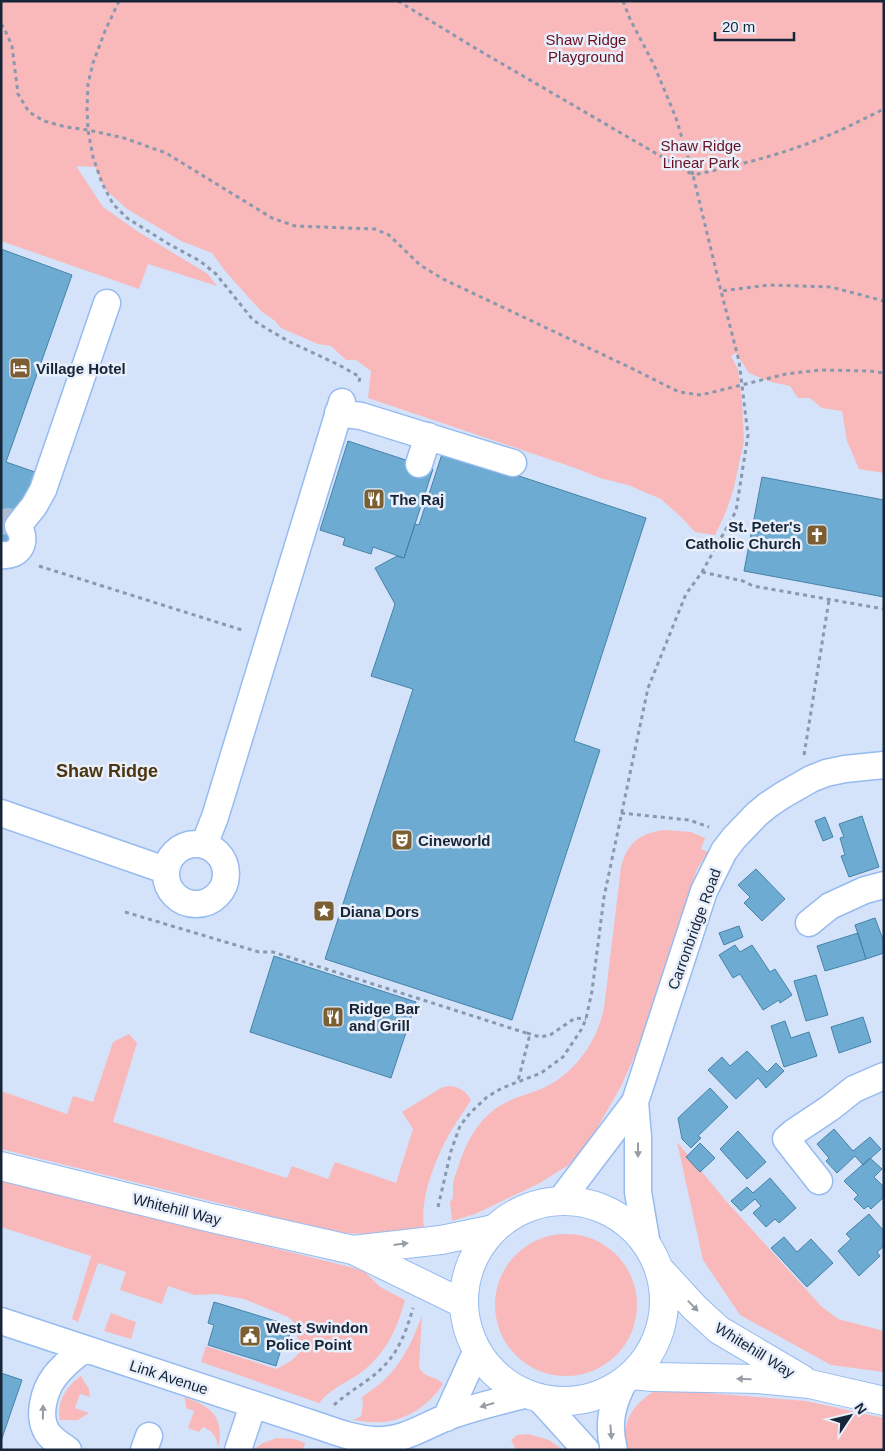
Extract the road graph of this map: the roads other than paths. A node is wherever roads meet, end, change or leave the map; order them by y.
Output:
1 (107, 303) dead end
2 (428, 436) junction
3 (513, 463) dead end
4 (419, 464) dead end
5 (4, 555) edge
6 (884, 765) edge
7 (1, 813) edge
8 (204, 845) junction
9 (166, 870) junction
10 (884, 885) edge
11 (809, 923) dead end
12 (884, 1076) edge
13 (635, 1102) junction
14 (1, 1166) edge
15 (818, 1181) dead end
16 (560, 1201) junction
17 (494, 1229) junction
18 (647, 1245) junction
19 (353, 1250) junction
20 (660, 1270) junction
21 (464, 1304) junction
22 (1, 1321) edge
23 (84, 1349) junction
24 (477, 1350) junction
25 (628, 1378) junction
26 (810, 1384) junction
27 (533, 1396) junction
28 (884, 1401) edge
29 (253, 1405) junction
30 (446, 1418) junction
31 (68, 1450) edge
32 (238, 1450) edge
33 (586, 1450) edge
34 (614, 1450) edge

1 - 5 street
2 - 3 street
2 - 4 street
2 - 8 street
6 - 13 street, Carronbridge Road
7 - 9 street
8 - 9 street
8 - 9 street
10 - 11 street
12 - 15 street
13 - 16 street, Carronbridge Road
13 -> 18 street, Carronbridge Road
14 - 19 main road, Whitehill Way
16 - 17 main road
16 - 18 main road
19 -> 17 main road, Whitehill Way
17 - 21 main road
18 - 20 main road
19 - 21 main road, Whitehill Way
20 - 25 main road
20 -> 26 main road, Whitehill Way
21 - 24 main road
22 - 23 street, Link Avenue
23 - 29 street, Link Avenue
31 -> 23 street
24 - 27 main road
24 - 30 street
26 -> 25 main road, Whitehill Way
25 - 27 main road
25 -> 34 street
26 - 28 main road, Whitehill Way
27 -> 30 street, Link Avenue
27 - 33 street
29 - 30 street, Link Avenue
29 - 32 street

